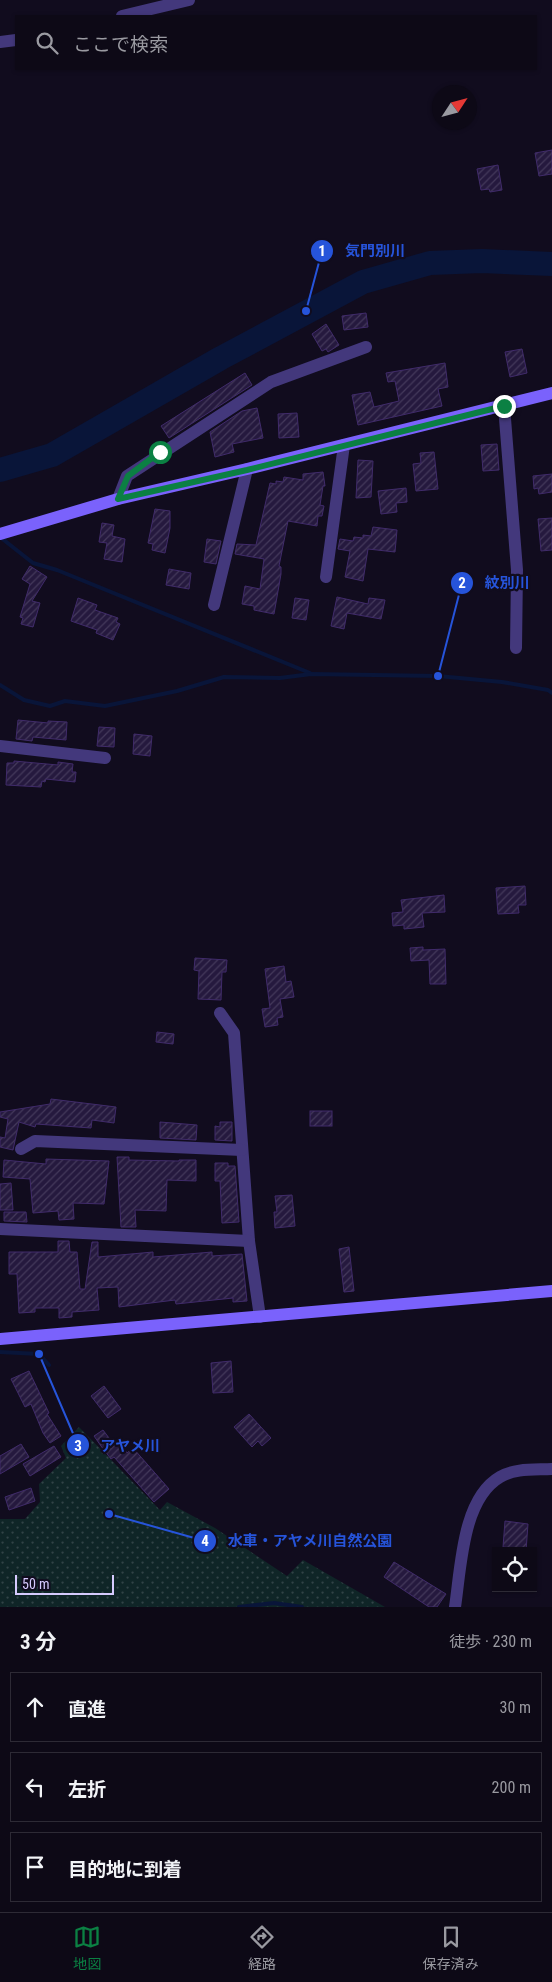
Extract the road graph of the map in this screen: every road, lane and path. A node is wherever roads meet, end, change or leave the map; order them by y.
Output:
1 (190, 0) edge
2 (126, 15) edge
3 (15, 40) edge
4 (0, 42) edge
5 (366, 347) dead end
6 (552, 393) edge
7 (504, 406) junction
8 (344, 445) junction
9 (247, 470) junction
10 (118, 499) junction
11 (0, 534) edge
12 (326, 577) dead end
13 (214, 605) dead end
14 (516, 648) dead end
15 (0, 746) edge
16 (105, 758) dead end
17 (220, 1013) dead end
18 (21, 1149) dead end
19 (242, 1150) junction
20 (0, 1229) edge
21 (249, 1240) junction
22 (552, 1291) edge
23 (260, 1317) junction
24 (0, 1339) edge
25 (552, 1469) edge
26 (455, 1607) edge

1 - 2 street
3 - 4 street
5 - 10 street
6 - 7 street
7 - 8 street
7 - 14 street
8 - 9 street
8 - 12 street
9 - 10 street
9 - 13 street
10 - 11 street
15 - 16 street
17 - 19 street
18 - 19 street
19 - 21 street
20 - 21 street
21 - 23 street
22 - 23 street
23 - 24 street
25 - 26 street

